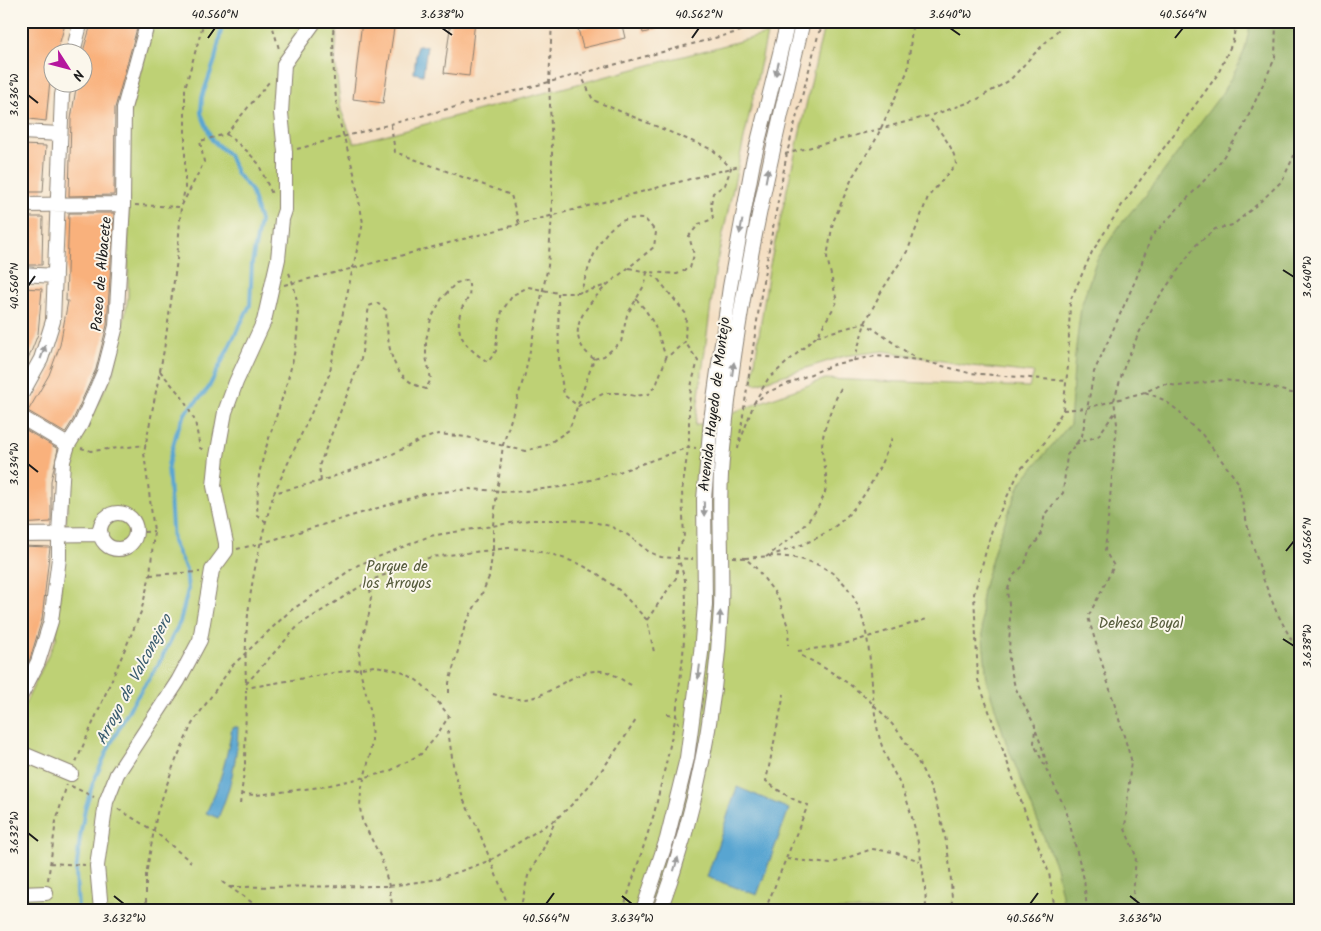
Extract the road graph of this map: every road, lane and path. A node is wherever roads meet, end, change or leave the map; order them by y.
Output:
1 (81, 21) edge
2 (148, 21) edge
3 (204, 21) edge
4 (271, 21) edge
5 (315, 21) edge
6 (334, 21) edge
7 (552, 21) edge
8 (778, 21) edge
9 (788, 21) edge
10 (803, 21) edge
11 (834, 21) edge
12 (916, 21) edge
13 (1067, 21) edge
14 (1236, 21) edge
15 (1276, 21) edge
16 (76, 42) edge
17 (284, 64) junction
18 (581, 75) junction
19 (548, 84) junction
20 (62, 92) edge
21 (928, 116) junction
22 (391, 125) junction
23 (880, 129) junction
24 (21, 132) edge
25 (60, 134) junction
26 (226, 134) junction
27 (344, 138) junction
28 (1300, 143) edge
29 (285, 152) junction
30 (787, 153) junction
31 (770, 158) junction
32 (753, 162) junction
33 (731, 168) junction
34 (272, 194) dead end
35 (123, 204) junction
36 (21, 205) edge
37 (58, 205) junction
38 (181, 207) junction
39 (552, 215) junction
40 (519, 224) junction
41 (279, 250) junction
42 (354, 268) junction
43 (629, 268) junction
44 (647, 272) junction
45 (21, 274) edge
46 (55, 276) junction
47 (293, 282) junction
48 (607, 284) junction
49 (272, 288) junction
50 (543, 290) junction
51 (558, 293) junction
52 (580, 293) junction
53 (636, 299) junction
54 (865, 323) junction
55 (817, 336) junction
56 (685, 342) junction
57 (594, 358) junction
58 (666, 358) junction
59 (917, 359) junction
60 (854, 361) junction
61 (160, 371) junction
62 (1067, 380) junction
63 (842, 386) dead end
64 (1145, 392) junction
65 (1300, 394) edge
66 (21, 396) edge
67 (1114, 400) junction
68 (754, 403) junction
69 (578, 406) junction
70 (1087, 408) junction
71 (1063, 410) junction
72 (1116, 411) junction
73 (21, 417) edge
74 (892, 438) dead end
75 (1075, 444) junction
76 (68, 445) junction
77 (146, 445) junction
78 (503, 445) junction
79 (689, 447) junction
80 (216, 456) junction
81 (321, 481) junction
82 (496, 491) junction
83 (274, 493) junction
84 (266, 522) junction
85 (493, 525) junction
86 (154, 531) junction
87 (136, 532) junction
88 (21, 534) edge
89 (59, 534) junction
90 (100, 534) junction
91 (259, 544) junction
92 (493, 550) junction
93 (226, 551) junction
94 (678, 557) junction
95 (766, 557) junction
96 (704, 558) junction
97 (720, 558) junction
98 (745, 558) junction
99 (196, 573) dead end
100 (150, 575) junction
101 (368, 581) junction
102 (928, 619) dead end
103 (648, 620) junction
104 (867, 637) junction
105 (788, 645) dead end
106 (798, 651) dead end
107 (654, 652) dead end
108 (245, 654) junction
109 (802, 656) dead end
110 (1300, 656) edge
111 (360, 670) junction
112 (246, 684) junction
113 (634, 686) dead end
114 (246, 688) junction
115 (449, 694) dead end
116 (493, 694) dead end
117 (784, 694) dead end
118 (21, 695) edge
119 (873, 704) junction
120 (636, 720) dead end
121 (1035, 729) junction
122 (448, 730) dead end
123 (21, 753) edge
124 (1049, 775) junction
125 (365, 778) junction
126 (69, 779) junction
127 (241, 794) junction
128 (106, 802) junction
129 (240, 804) dead end
130 (556, 819) junction
131 (154, 831) junction
132 (786, 859) junction
133 (491, 860) junction
134 (920, 861) junction
135 (191, 862) dead end
136 (50, 863) junction
137 (97, 866) junction
138 (222, 882) dead end
139 (390, 886) junction
140 (230, 887) junction
141 (46, 893) joint
142 (21, 894) edge
143 (101, 910) edge
144 (146, 910) edge
145 (263, 910) edge
146 (393, 910) edge
147 (510, 910) edge
148 (520, 910) edge
149 (623, 910) edge
150 (643, 910) edge
151 (660, 910) edge
152 (765, 910) edge
153 (926, 910) edge
154 (952, 910) edge
155 (1054, 910) edge
156 (1087, 910) edge
157 (1132, 910) edge

1 - 16 street
2 - 35 street, Paseo de Albacete
3 - 38 path
4 - 17 path
5 - 17 street
6 - 27 path
7 - 19 path
8 - 18 path
9 -> 32 street
10 - 31 street, Avenida Hayedo de Montejo
11 - 30 path
12 - 23 path
13 - 21 path
14 - 62 path
15 - 70 path
17 - 26 path
17 - 29 street
18 - 19 path
18 - 33 path
19 - 22 path
19 - 39 path
20 - 25 street
21 - 23 path
21 - 54 path
22 - 27 path
22 - 40 path
23 - 30 path
23 - 55 path
24 - 25 street
25 - 37 street
26 - 34 path
26 - 38 path
27 - 29 path
27 - 42 path
28 - 67 path
29 - 41 street
30 - 31 path
30 - 68 path
97 -> 31 street, Avenida Hayedo de Montejo
32 - 33 path
32 -> 96 street
33 - 39 path
33 - 44 path
35 - 37 street
35 - 38 path
35 - 76 street, Paseo de Albacete
36 - 37 street
37 - 46 street
38 - 61 path
39 - 40 path
39 - 50 path
40 - 42 path
41 - 47 path
41 - 49 street
42 - 47 path
42 - 83 path
43 - 44 path
43 - 48 path
43 - 52 path
44 - 53 path
44 - 56 path
45 - 46 street
66 -> 46 street
47 - 49 path
47 - 84 path
48 - 52 path
48 - 57 path
49 - 80 street
50 - 51 path
50 - 78 path
50 - 81 path
51 - 52 path
51 - 69 path
53 - 57 path
53 - 58 path
54 - 55 path
54 - 59 path
54 - 60 path
55 - 68 path
56 - 58 path
56 - 79 path
57 - 69 path
58 - 69 path
59 - 60 path
59 - 62 path
60 - 68 path
61 - 77 path
61 - 80 path
62 - 71 path
63 - 95 path
64 - 65 path
64 - 67 path
64 - 110 path
67 - 70 path
67 - 72 path
69 - 78 path
70 - 71 path
70 - 75 path
71 - 155 path
72 - 75 path
72 - 157 path
73 - 76 street
74 - 95 path
75 - 121 path
76 - 77 path
76 - 89 street, Paseo de Albacete
77 - 86 path
78 - 81 path
78 - 82 path
79 - 82 path
79 - 94 path
80 - 93 street
81 - 83 path
82 - 85 path
82 - 91 path
83 - 84 path
84 - 91 path
85 - 92 path
85 - 94 path
85 - 108 path
86 - 87 path
86 - 100 path
87 - 90 street
87 - 90 street
88 - 89 street
89 - 90 street
89 - 118 street, Paseo de Albacete
91 - 93 path
91 - 108 path
92 - 101 path
92 - 103 path
92 - 115 path
93 - 128 street
94 - 96 path
94 - 103 path
94 - 149 path
95 - 98 path
95 - 104 path
96 -> 150 street
97 - 98 path
151 -> 97 street, Avenida Hayedo de Montejo
98 - 105 path
99 - 100 path
100 - 126 path
101 - 111 path
101 - 112 path
102 - 104 path
103 - 107 path
104 - 106 path
104 - 119 path
108 - 112 path
108 - 131 path
109 - 119 path
111 - 114 path
111 - 125 path
111 - 125 path
112 - 114 path
113 - 116 path
114 - 127 path
117 - 132 path
119 - 134 path
119 - 154 path
120 - 130 path
121 - 124 path
121 - 124 path
122 - 133 path
123 - 126 street
124 - 156 path
125 - 127 path
125 - 139 path
126 - 128 path
126 - 136 path
127 - 129 path
128 - 131 path
128 - 137 street
130 - 133 path
130 - 148 path
131 - 135 path
131 - 144 path
132 - 134 path
132 - 152 path
133 - 139 path
133 - 147 path
134 - 153 path
136 - 137 path
136 - 141 path
137 - 143 street
138 - 140 path
139 - 140 path
139 - 146 path
140 - 145 path
141 - 142 street

